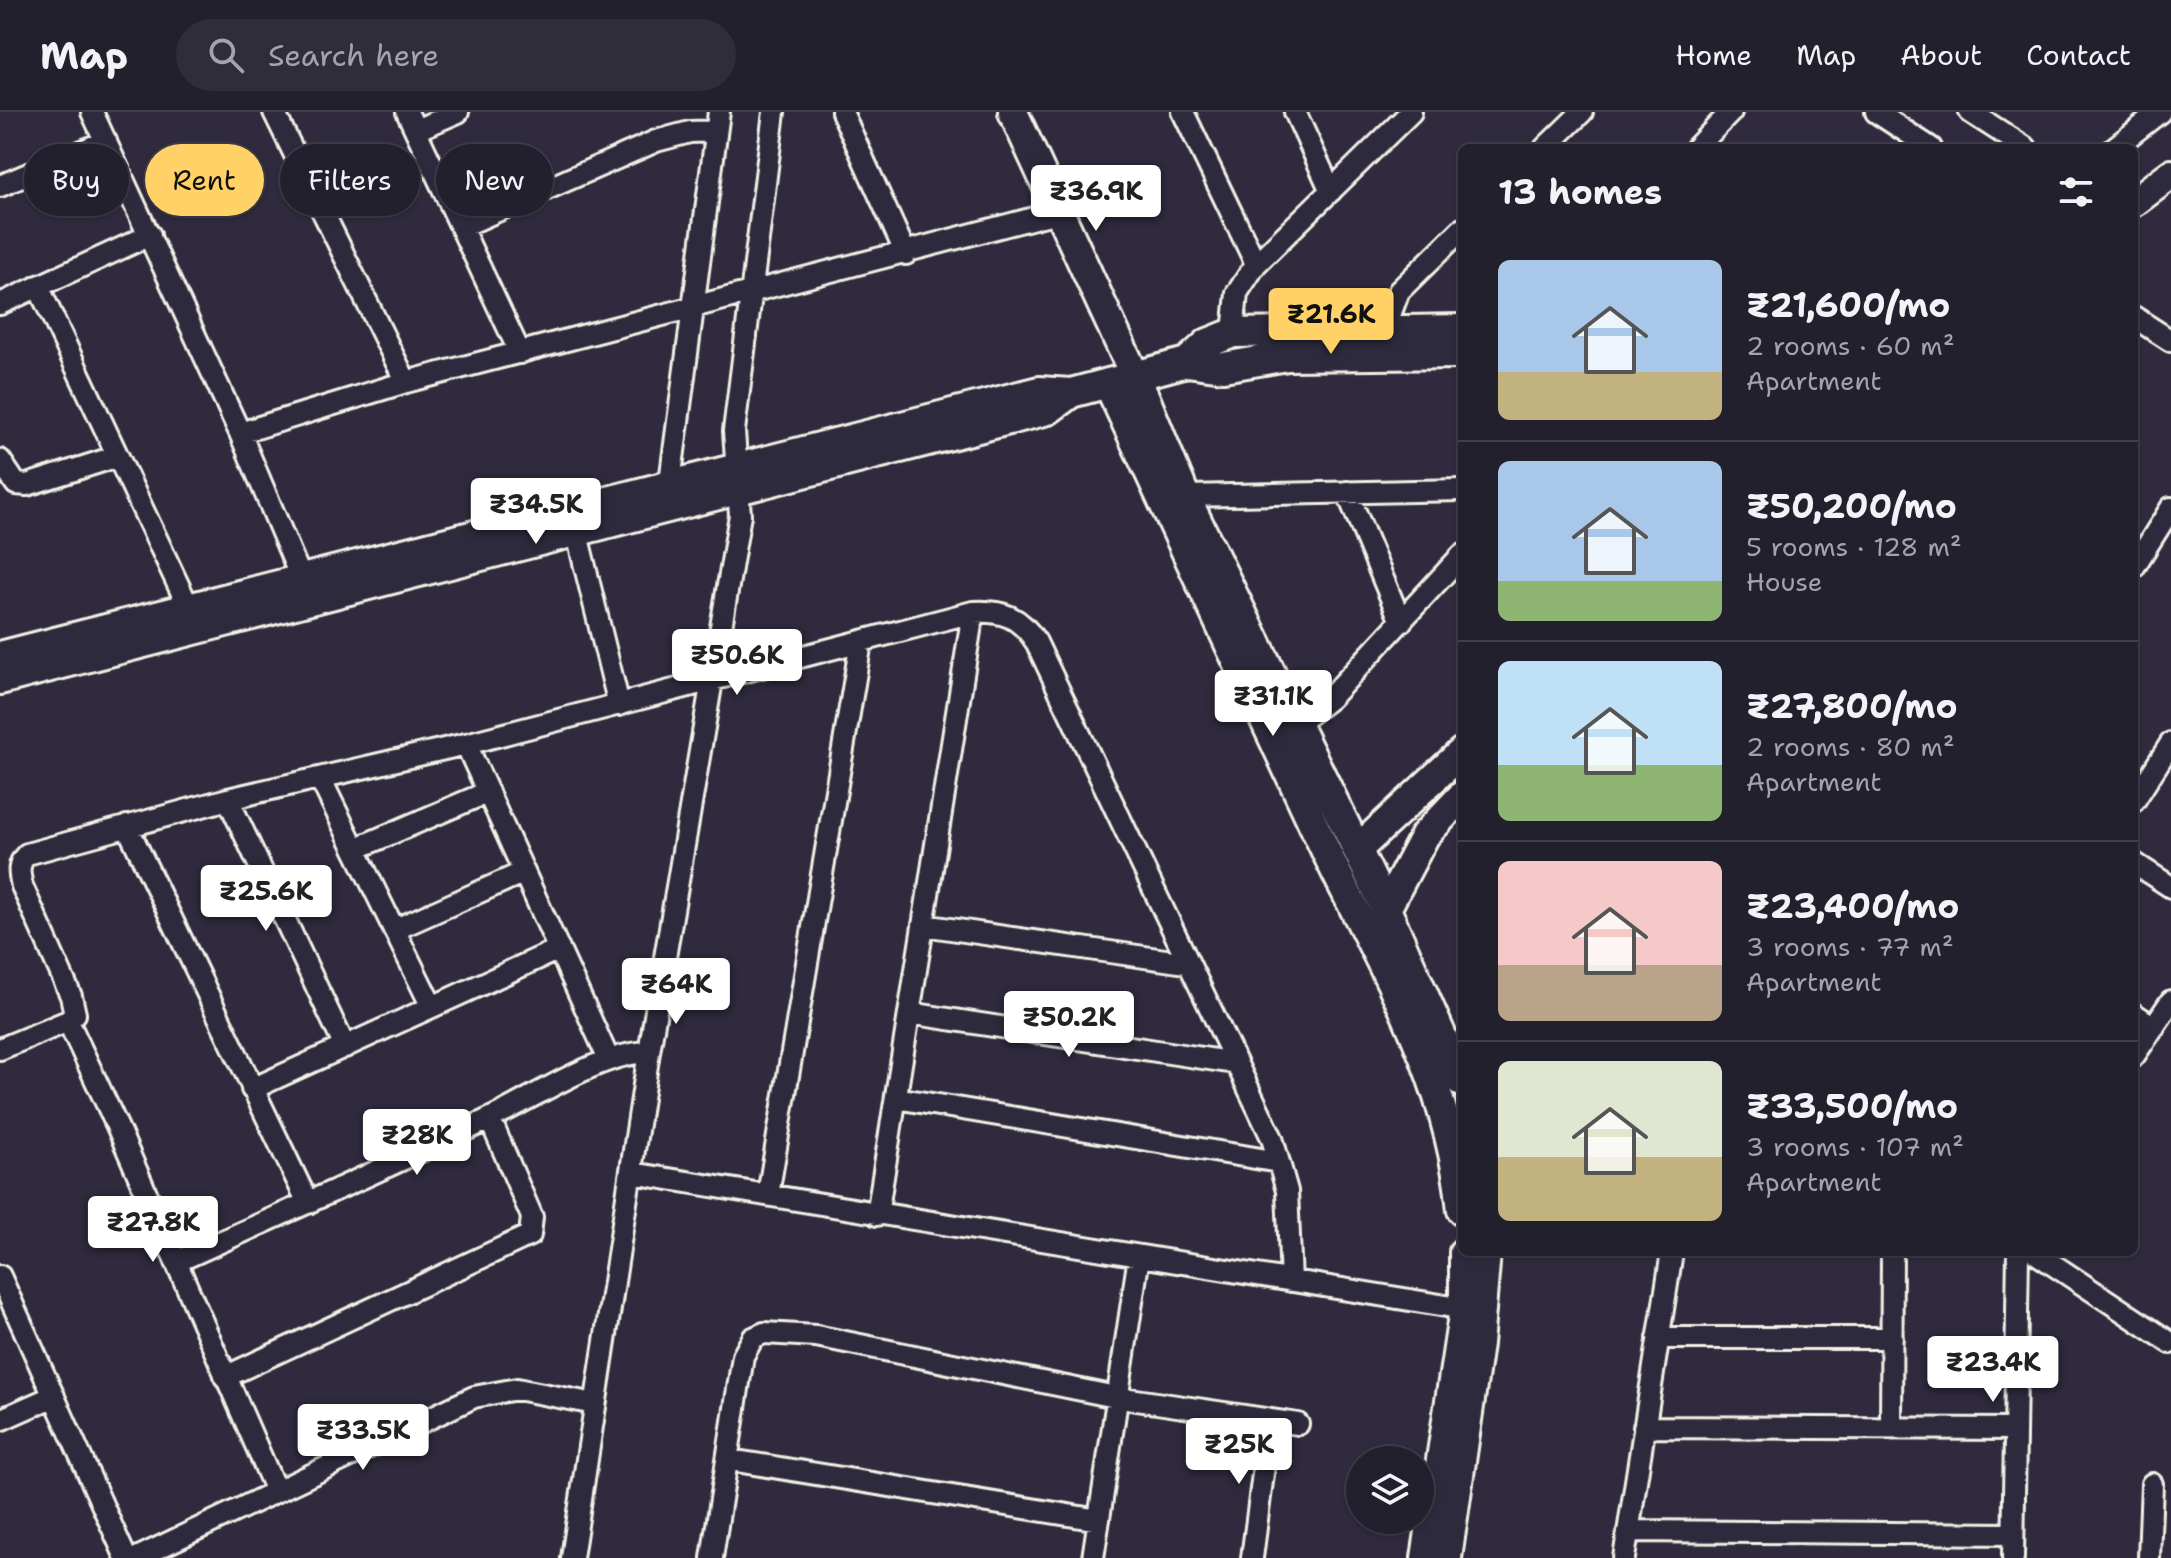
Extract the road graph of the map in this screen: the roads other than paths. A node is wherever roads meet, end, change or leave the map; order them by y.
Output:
1 (92, 112) edge
2 (274, 112) edge
3 (458, 112) edge
4 (774, 112) edge
5 (842, 112) edge
6 (1013, 112) edge
7 (1183, 112) edge
8 (1295, 112) edge
9 (1411, 112) edge
10 (1582, 112) edge
11 (1731, 112) edge
12 (1876, 112) edge
13 (1970, 112) edge
14 (2160, 112) edge
15 (411, 121) edge
16 (718, 122) edge
17 (106, 141) junction
18 (1549, 144) edge
19 (1702, 144) edge
20 (1925, 144) edge
21 (2020, 144) edge
22 (2119, 144) edge
23 (2171, 174) edge
24 (0, 186) edge
25 (1331, 191) junction
26 (2138, 199) edge
27 (1057, 212) junction
28 (463, 226) junction
29 (1458, 233) edge
30 (150, 235) junction
31 (906, 254) junction
32 (1256, 264) junction
33 (38, 286) junction
34 (751, 295) junction
35 (0, 304) edge
36 (690, 311) junction
37 (2138, 320) edge
38 (1458, 329) edge
39 (1384, 331) junction
40 (1233, 333) junction
41 (2171, 341) edge
42 (520, 353) junction
43 (1458, 354) edge
44 (1187, 362) junction
45 (1121, 379) junction
46 (406, 382) junction
47 (240, 433) junction
48 (115, 457) junction
49 (0, 460) edge
50 (739, 479) junction
51 (1458, 490) edge
52 (1347, 492) junction
53 (1185, 496) junction
54 (668, 497) junction
55 (2171, 508) edge
56 (573, 520) junction
57 (1458, 559) edge
58 (2138, 561) edge
59 (306, 589) junction
60 (189, 608) junction
61 (973, 612) junction
62 (1401, 622) junction
63 (861, 642) junction
64 (0, 656) edge
65 (0, 680) edge
66 (711, 682) junction
67 (619, 705) junction
68 (1295, 725) junction
69 (2171, 743) edge
70 (466, 744) junction
71 (1458, 757) edge
72 (320, 778) junction
73 (488, 792) junction
74 (2138, 795) edge
75 (228, 799) junction
76 (1458, 800) edge
77 (127, 826) junction
78 (355, 849) junction
79 (2138, 866) edge
80 (1357, 871) junction
81 (524, 872) junction
82 (2171, 887) edge
83 (1386, 909) junction
84 (923, 925) junction
85 (394, 930) junction
86 (559, 949) junction
87 (1186, 963) junction
88 (2171, 1001) edge
89 (432, 1007) junction
90 (909, 1013) junction
91 (2138, 1017) edge
92 (68, 1021) junction
93 (2154, 1027) junction
94 (345, 1047) junction
95 (0, 1049) edge
96 (2138, 1050) edge
97 (649, 1052) junction
98 (609, 1060) junction
99 (1235, 1063) junction
100 (1458, 1073) edge
101 (252, 1089) junction
102 (896, 1098) junction
103 (490, 1119) junction
104 (1279, 1162) junction
105 (632, 1173) junction
106 (1458, 1183) edge
107 (768, 1195) junction
108 (308, 1203) junction
109 (877, 1215) junction
110 (1139, 1256) junction
111 (1465, 1256) edge
112 (1485, 1256) edge
113 (1671, 1256) edge
114 (1892, 1256) edge
115 (2018, 1256) edge
116 (2040, 1256) edge
117 (176, 1262) junction
118 (0, 1276) edge
119 (1291, 1281) junction
120 (1473, 1310) junction
121 (1658, 1338) junction
122 (1892, 1338) junction
123 (2171, 1343) edge
124 (225, 1377) junction
125 (54, 1396) junction
126 (1116, 1397) junction
127 (595, 1404) junction
128 (0, 1420) edge
129 (1270, 1420) junction
130 (1298, 1424) dead end
131 (1644, 1427) junction
132 (1891, 1428) junction
133 (2015, 1429) junction
134 (730, 1460) junction
135 (2152, 1484) dead end
136 (275, 1489) junction
137 (1099, 1520) junction
138 (1628, 1531) junction
139 (2013, 1534) junction
140 (126, 1558) edge
141 (137, 1558) edge
142 (572, 1558) edge
143 (712, 1558) edge
144 (1093, 1558) edge
145 (1252, 1558) edge
146 (1426, 1558) edge
147 (1447, 1558) edge
148 (1624, 1558) edge
149 (2013, 1558) edge
150 (2149, 1558) edge

1 - 17 street
2 - 46 street
3 - 15 street
4 - 34 street
5 - 31 street
6 - 27 street
7 - 32 street
8 - 25 street
9 - 25 street
10 - 18 street
11 - 19 street
12 - 20 street
13 - 21 street
14 - 22 street
15 - 28 street
16 - 28 street
16 - 36 street
17 - 24 street
17 - 30 street
23 - 26 street
25 - 32 street
27 - 31 street
27 - 45 street
28 - 42 street
29 - 39 street
30 - 33 street
30 - 47 street
31 - 34 street
32 - 40 street
33 - 35 street
33 - 48 street
34 - 36 street
34 - 50 street
36 - 42 street
36 - 54 street
37 - 41 street
38 - 39 street
39 - 40 street
40 - 44 street
42 - 46 street
43 - 44 street
44 - 45 street
45 - 50 street
45 - 53 street
45 - 80 street
46 - 47 street
47 - 59 street
48 - 49 street
48 - 60 street
50 - 54 street
50 - 66 street
51 - 52 street
52 - 53 street
52 - 62 street
53 - 68 street
54 - 56 street
55 - 58 street
56 - 59 street
56 - 67 street
57 - 62 street
59 - 60 street
59 - 65 street
60 - 64 street
61 - 63 street
61 - 84 street
61 - 87 street
62 - 68 street
63 - 66 street
63 - 107 street
66 - 67 street
66 - 97 street
67 - 70 street
68 - 80 street
69 - 74 street
70 - 72 street
70 - 73 street
71 - 80 street
72 - 75 street
72 - 78 street
73 - 78 street
73 - 81 street
75 - 77 street
75 - 94 street
76 - 83 street
77 - 92 street
77 - 101 street
78 - 85 street
79 - 82 street
80 - 83 street
80 - 106 street
81 - 85 street
81 - 86 street
83 - 100 street
84 - 87 street
84 - 90 street
85 - 89 street
86 - 89 street
86 - 98 street
87 - 99 street
88 - 93 street
89 - 94 street
90 - 99 street
90 - 102 street
91 - 93 street
92 - 95 street
92 - 117 street
93 - 96 street
94 - 101 street
97 - 98 street
97 - 105 street
98 - 103 street
99 - 104 street
101 - 108 street
102 - 104 street
102 - 109 street
103 - 108 street
103 - 124 street
104 - 119 street
105 - 107 street
105 - 127 street
107 - 109 street
108 - 117 street
109 - 110 street
110 - 119 street
110 - 126 street
111 - 120 street
112 - 120 street
113 - 121 street
114 - 122 street
115 - 133 street
116 - 123 street
117 - 124 street
118 - 125 street
119 - 120 street
120 - 146 street
120 - 147 street
121 - 122 street
121 - 131 street
122 - 132 street
124 - 136 street
125 - 128 street
125 - 140 street
126 - 129 street
126 - 134 street
126 - 137 street
127 - 136 street
127 - 142 street
129 - 130 street
129 - 145 street
131 - 132 street
131 - 138 street
132 - 133 street
133 - 139 street
134 - 137 street
134 - 143 street
135 - 150 street
136 - 141 street
137 - 144 street
138 - 139 street
138 - 148 street
139 - 149 street

